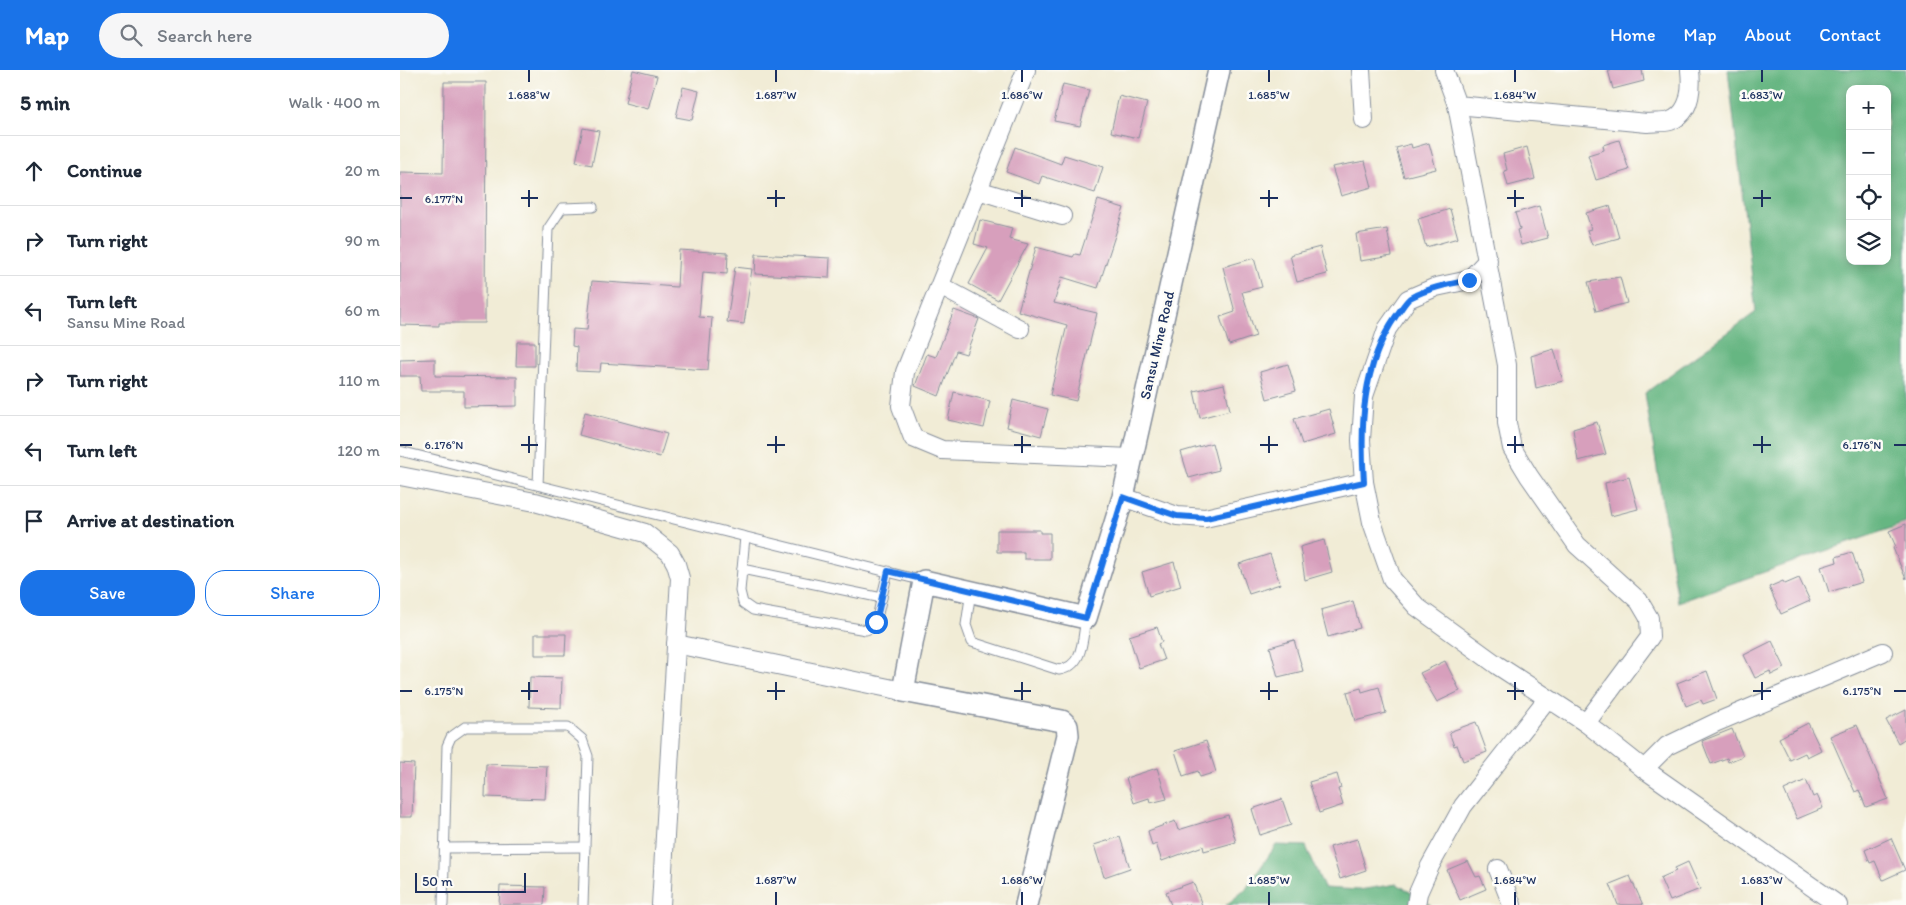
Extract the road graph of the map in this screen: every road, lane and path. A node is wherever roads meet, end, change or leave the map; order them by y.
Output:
1 (1026, 70) edge
2 (1219, 70) edge
3 (1361, 70) edge
4 (1444, 70) edge
5 (1690, 70) edge
6 (1457, 105) junction
7 (1364, 120) dead end
8 (978, 190) junction
9 (593, 207) dead end
10 (1062, 216) dead end
11 (1488, 260) junction
12 (940, 286) junction
13 (1020, 329) dead end
14 (400, 451) edge
15 (1131, 458) junction
16 (400, 476) edge
17 (1364, 482) junction
18 (538, 485) junction
19 (1123, 497) junction
20 (745, 537) junction
21 (742, 569) junction
22 (888, 571) junction
23 (924, 581) junction
24 (971, 591) junction
25 (882, 598) junction
26 (1086, 618) junction
27 (676, 644) junction
28 (1882, 652) dead end
29 (903, 691) junction
30 (1547, 699) junction
31 (1586, 723) junction
32 (1644, 769) junction
33 (585, 847) junction
34 (444, 848) junction
35 (1498, 869) dead end
36 (443, 905) edge
37 (583, 905) edge
38 (660, 905) edge
39 (1026, 905) edge
40 (1416, 905) edge
41 (1512, 905) edge
42 (1838, 905) edge

1 - 8 street
2 - 15 street, Sansu Mine Road
3 - 7 street
4 - 6 street
5 - 6 street
6 - 11 street
8 - 10 street
8 - 12 street
9 - 18 lane
11 - 17 street
11 - 31 street
12 - 13 street
12 - 15 street
14 - 18 lane
15 - 19 street, Sansu Mine Road
16 - 27 street
17 - 19 street
17 - 30 street
18 - 20 lane
19 - 26 street, Sansu Mine Road
20 - 21 lane
20 - 22 lane
21 - 25 lane
21 - 25 lane
22 - 23 lane
22 - 25 lane
23 - 24 street
23 - 29 street
24 - 26 street
24 - 26 lane
27 - 29 street
27 - 38 street
28 - 32 street
29 - 39 street
30 - 31 street
30 - 40 street
31 - 32 street
32 - 42 street
33 - 34 lane
33 - 34 lane
33 - 37 lane
34 - 36 lane
35 - 41 street

